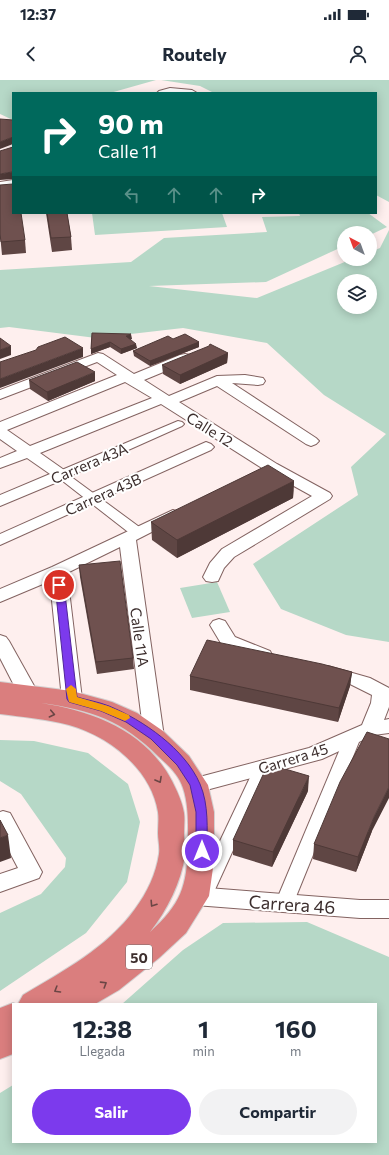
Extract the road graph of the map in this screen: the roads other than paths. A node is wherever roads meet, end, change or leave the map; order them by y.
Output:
1 (166, 92) edge
2 (181, 92) edge
3 (12, 183) edge
4 (0, 186) edge
5 (196, 354) edge
6 (129, 378) junction
7 (217, 380) junction
8 (258, 381) dead end
9 (0, 395) edge
10 (164, 400) junction
11 (178, 424) dead end
12 (0, 427) edge
13 (0, 432) edge
14 (311, 441) dead end
15 (206, 447) dead end
16 (29, 451) junction
17 (0, 463) edge
18 (61, 475) junction
19 (94, 498) junction
20 (0, 501) edge
21 (186, 508) edge
22 (132, 535) junction
23 (0, 540) edge
24 (58, 570) junction
25 (212, 578) dead end
26 (0, 596) edge
27 (219, 625) dead end
28 (0, 641) edge
29 (278, 659) edge
30 (315, 669) edge
31 (382, 684) edge
32 (0, 690) edge
33 (28, 693) junction
34 (72, 699) junction
35 (0, 706) edge
36 (371, 731) edge
37 (154, 737) junction
38 (263, 768) junction
39 (195, 785) junction
40 (3, 820) dead end
41 (0, 883) edge
42 (199, 896) junction
43 (284, 904) junction
44 (389, 909) edge
45 (35, 1003) edge
46 (72, 1003) edge
47 (12, 1017) edge
48 (0, 1023) edge
49 (12, 1039) edge
50 (0, 1046) edge

1 - 2 street
3 - 4 street
5 - 6 street
6 - 9 street, Calle 12
6 - 10 street, Calle 12
6 - 12 street
7 - 8 street
7 - 10 street
7 - 14 street
10 - 16 street
10 - 25 street, Calle 12
11 - 18 street, Carrera 43A
13 - 16 street
15 - 19 street, Carrera 43B
16 - 17 street
16 - 18 street
18 - 19 street
18 - 20 street, Carrera 43A
19 - 22 street
19 - 23 street, Carrera 43B
21 - 22 street
22 - 24 street
22 - 37 street, Calle 11A
24 - 26 street
24 - 34 street
27 - 29 street
28 - 33 street
30 - 31 street
31 - 36 street
32 - 33 highway, 50
33 - 34 highway, 50
34 - 37 highway, 50
35 -> 45 highway, 50
36 - 38 street, Carrera 45
36 - 43 street
37 - 39 highway, 50
38 - 39 street, Carrera 45
38 - 42 street
39 - 42 highway, 50
40 - 41 street
42 - 43 street, Carrera 46
46 -> 42 highway, 50
43 - 44 street, Carrera 46
47 - 48 highway
49 - 50 highway

